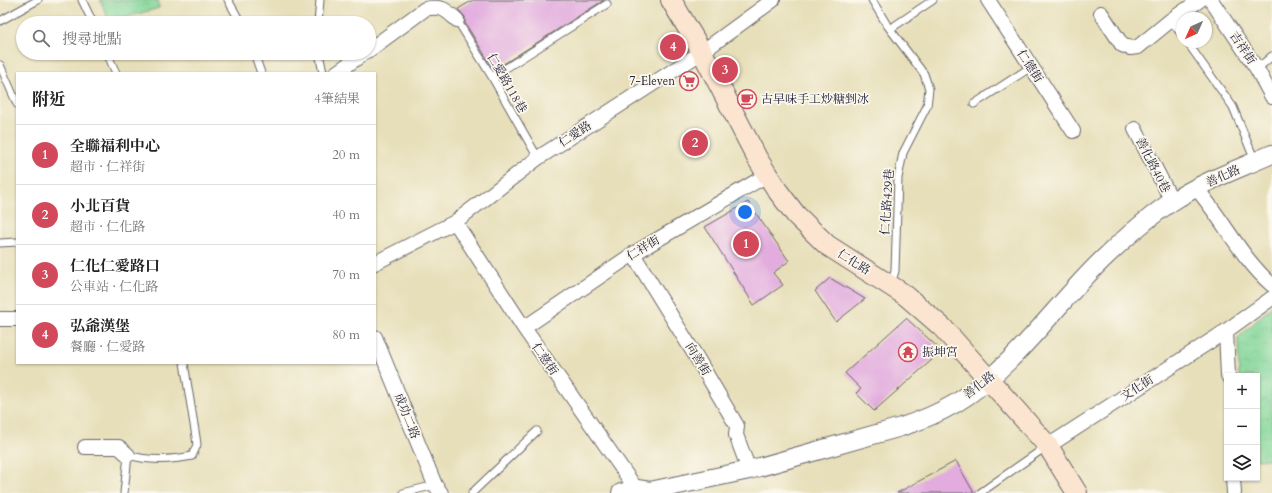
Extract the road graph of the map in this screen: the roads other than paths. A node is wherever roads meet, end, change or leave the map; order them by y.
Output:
1 (38, 0) edge
2 (82, 0) edge
3 (228, 0) edge
4 (320, 0) edge
5 (671, 0) edge
6 (773, 0) edge
7 (872, 0) edge
8 (933, 0) edge
9 (988, 0) edge
10 (1200, 0) edge
11 (1211, 0) edge
12 (607, 4) dead end
13 (1101, 13) dead end
14 (90, 16) edge
15 (237, 16) edge
16 (319, 16) edge
17 (457, 20) joint
18 (1171, 20) junction
19 (0, 21) edge
20 (1176, 27) edge
21 (890, 29) junction
22 (376, 45) edge
23 (1191, 48) edge
24 (702, 52) junction
25 (1272, 56) edge
26 (110, 60) edge
27 (256, 60) edge
28 (320, 60) edge
29 (354, 60) edge
30 (0, 65) edge
31 (1031, 67) junction
32 (1257, 69) junction
33 (116, 72) edge
34 (261, 72) edge
35 (323, 72) edge
36 (337, 72) edge
37 (492, 77) junction
38 (1272, 97) edge
39 (16, 102) edge
40 (974, 104) dead end
41 (1135, 129) dead end
42 (1073, 131) dead end
43 (1272, 154) edge
44 (538, 158) junction
45 (1255, 162) junction
46 (768, 175) junction
47 (1196, 188) junction
48 (1172, 201) junction
49 (455, 222) junction
50 (16, 242) edge
51 (0, 243) edge
52 (633, 254) junction
53 (376, 262) edge
54 (890, 284) junction
55 (1272, 285) edge
56 (1272, 298) edge
57 (0, 319) edge
58 (16, 319) edge
59 (524, 328) junction
60 (1226, 331) junction
61 (376, 339) edge
62 (184, 364) edge
63 (1228, 373) edge
64 (989, 379) junction
65 (537, 430) dead end
66 (1048, 446) junction
67 (86, 447) dead end
68 (128, 455) junction
69 (749, 470) junction
70 (1233, 481) edge
71 (438, 489) edge
72 (633, 492) edge
73 (124, 493) edge
74 (403, 493) edge
75 (472, 493) edge
76 (980, 493) edge
77 (1077, 493) edge
78 (1234, 493) edge

1 - 19 lane
2 - 14 lane
3 - 15 lane
4 - 16 lane
5 - 24 main road, 仁化路
6 - 24 street, 仁愛路
7 - 21 lane, 仁化路429巷
8 - 21 lane
9 - 31 street, 仁德街
10 - 18 street
11 - 32 street, 吉祥街
12 - 37 lane
13 - 18 street
17 - 22 street
17 - 37 lane, 仁愛路118巷
18 - 20 lane
21 - 54 lane, 仁化路429巷
23 - 45 lane
24 - 44 street, 仁愛路
24 - 46 main road, 仁化路
25 - 32 lane
26 - 33 lane
27 - 34 lane
28 - 35 lane
29 - 36 street
30 - 39 lane
31 - 40 lane
31 - 42 street, 仁德街
32 - 38 street, 吉祥街
37 - 44 lane, 仁愛路118巷
41 - 48 street, 善化路40巷
43 - 45 street, 善化路
44 - 49 street, 仁愛路
45 - 47 street, 善化路
46 - 52 street, 仁祥街
46 - 54 main road, 仁化路
47 - 48 street, 善化路
47 - 55 street
48 - 64 street, 善化路
49 - 53 street, 仁愛路
49 - 59 street, 仁慈街
50 - 51 lane
52 - 59 street, 仁祥街
52 - 69 street, 向善街
54 - 64 main road, 仁化路
56 - 60 street, 文化街
57 - 58 street
59 - 72 street, 仁慈街
60 - 63 street
60 - 66 street, 文化街
61 - 71 street, 成功二路
62 - 68 lane
64 - 66 main road, 仁化路
64 - 69 street, 善化路
65 - 75 lane
66 - 76 lane
66 - 77 main road, 仁化路
67 - 68 street
68 - 73 lane
69 - 72 street, 善化路
70 - 78 street
71 - 74 lane

